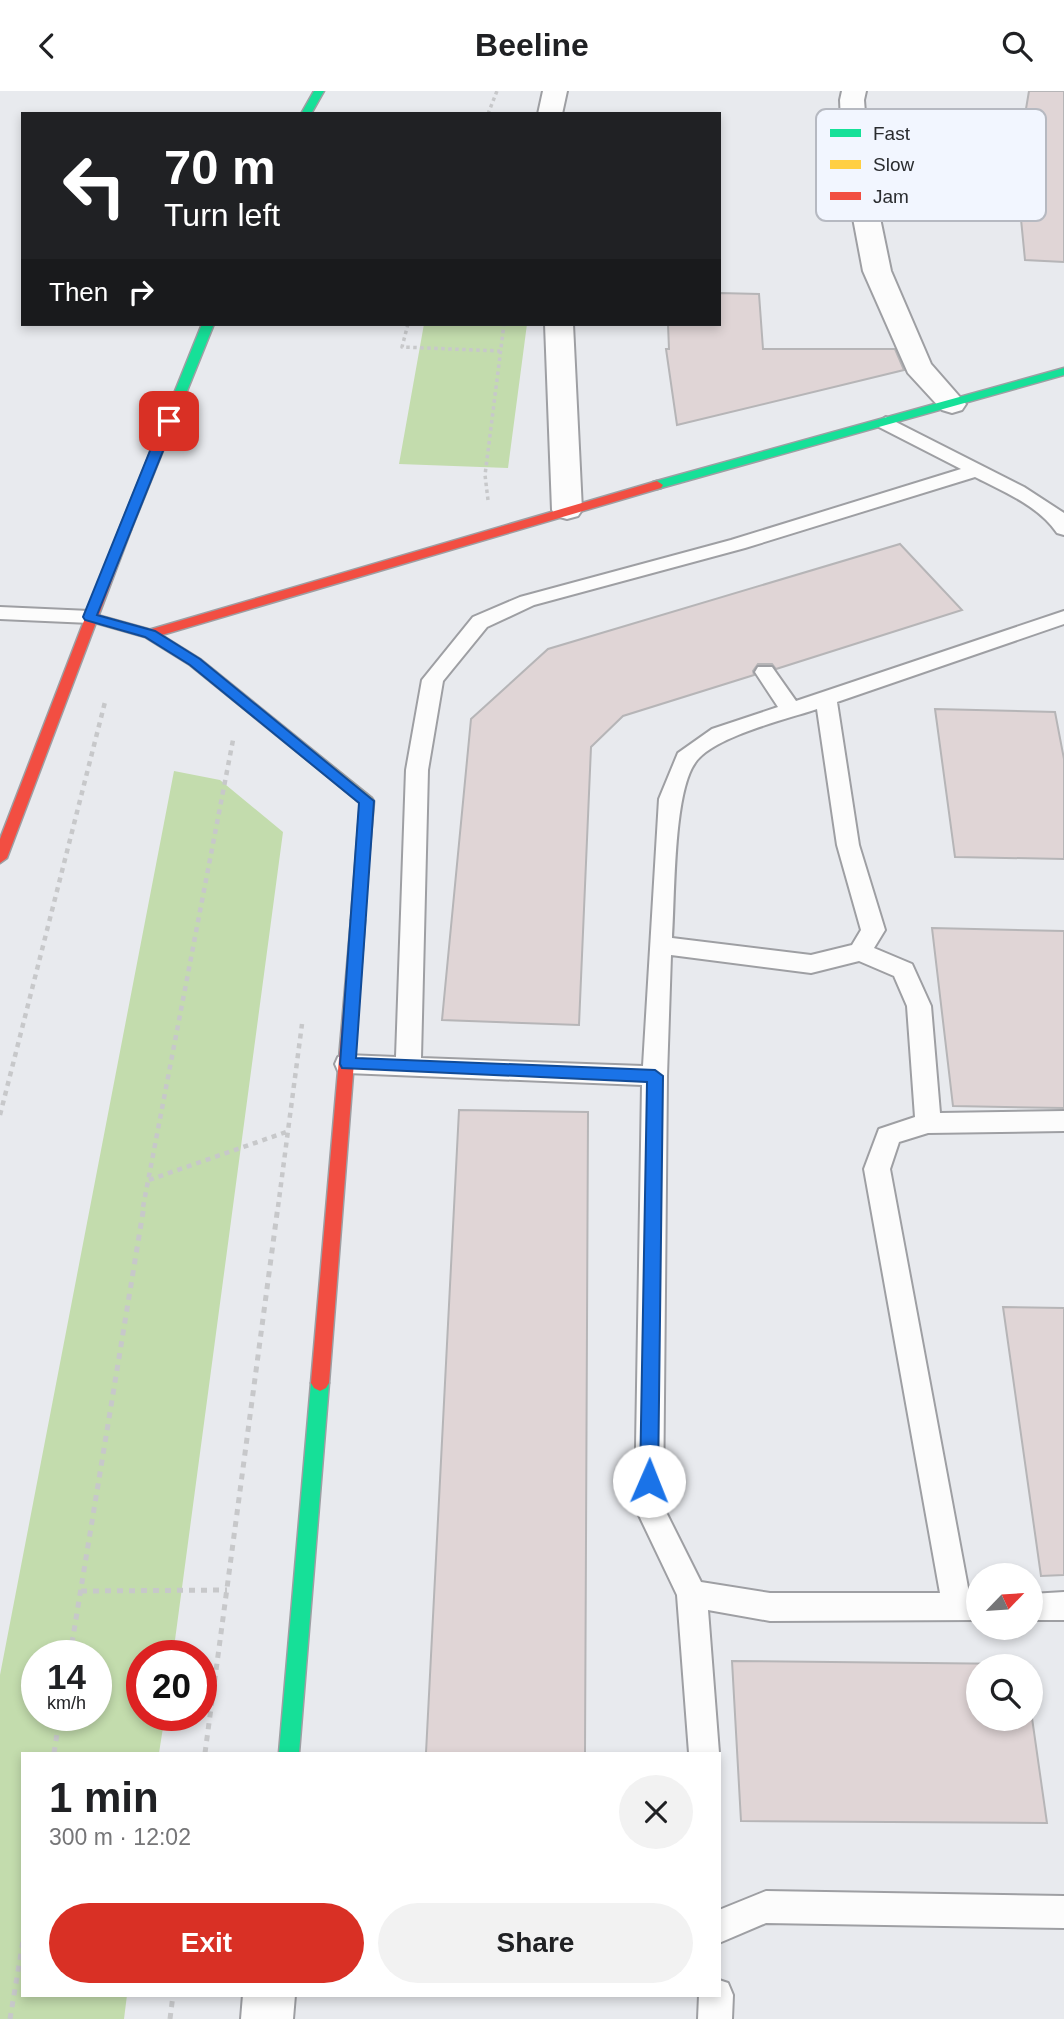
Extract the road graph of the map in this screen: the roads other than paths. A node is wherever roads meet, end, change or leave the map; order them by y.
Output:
1 (319, 91) edge
2 (555, 91) edge
3 (854, 91) edge
4 (853, 109) edge
5 (307, 112) edge
6 (550, 112) edge
7 (867, 221) edge
8 (207, 326) edge
9 (559, 326) edge
10 (1064, 371) edge
11 (951, 404) junction
12 (886, 422) junction
13 (975, 471) junction
14 (567, 510) junction
15 (1064, 529) edge
16 (0, 613) edge
17 (90, 617) junction
18 (1064, 617) edge
19 (150, 634) junction
20 (765, 672) dead end
21 (826, 700) junction
22 (791, 709) junction
23 (0, 858) edge
24 (660, 945) junction
25 (860, 952) junction
26 (348, 1064) junction
27 (408, 1066) junction
28 (655, 1076) junction
29 (1064, 1121) edge
30 (928, 1123) junction
31 (692, 1594) junction
32 (966, 1597) edge
33 (1064, 1606) edge
34 (966, 1607) edge
35 (1043, 1607) edge
36 (289, 1752) edge
37 (704, 1752) edge
38 (1064, 1912) edge
39 (721, 1926) edge
40 (269, 1997) edge
41 (716, 1997) edge
42 (267, 2019) edge
43 (715, 2019) edge

1 - 5 street
2 - 6 street
3 - 4 street
7 - 11 street
8 - 17 street
9 - 14 street
10 - 11 street
11 - 12 street
12 - 13 lane
12 - 14 street
13 - 15 lane
13 - 27 lane
14 - 19 street
16 - 17 lane
17 - 19 street
17 - 23 street
18 - 21 lane
19 - 26 street
20 - 22 lane
21 - 22 lane
21 - 25 lane
22 - 24 lane
24 - 25 lane
24 - 28 lane
25 - 30 lane
26 - 27 lane
26 - 36 street
27 - 28 lane
28 - 31 lane
29 - 30 lane
30 - 32 lane
31 - 34 lane
31 - 37 lane
33 - 35 lane
38 - 39 lane
40 - 42 street
41 - 43 lane

